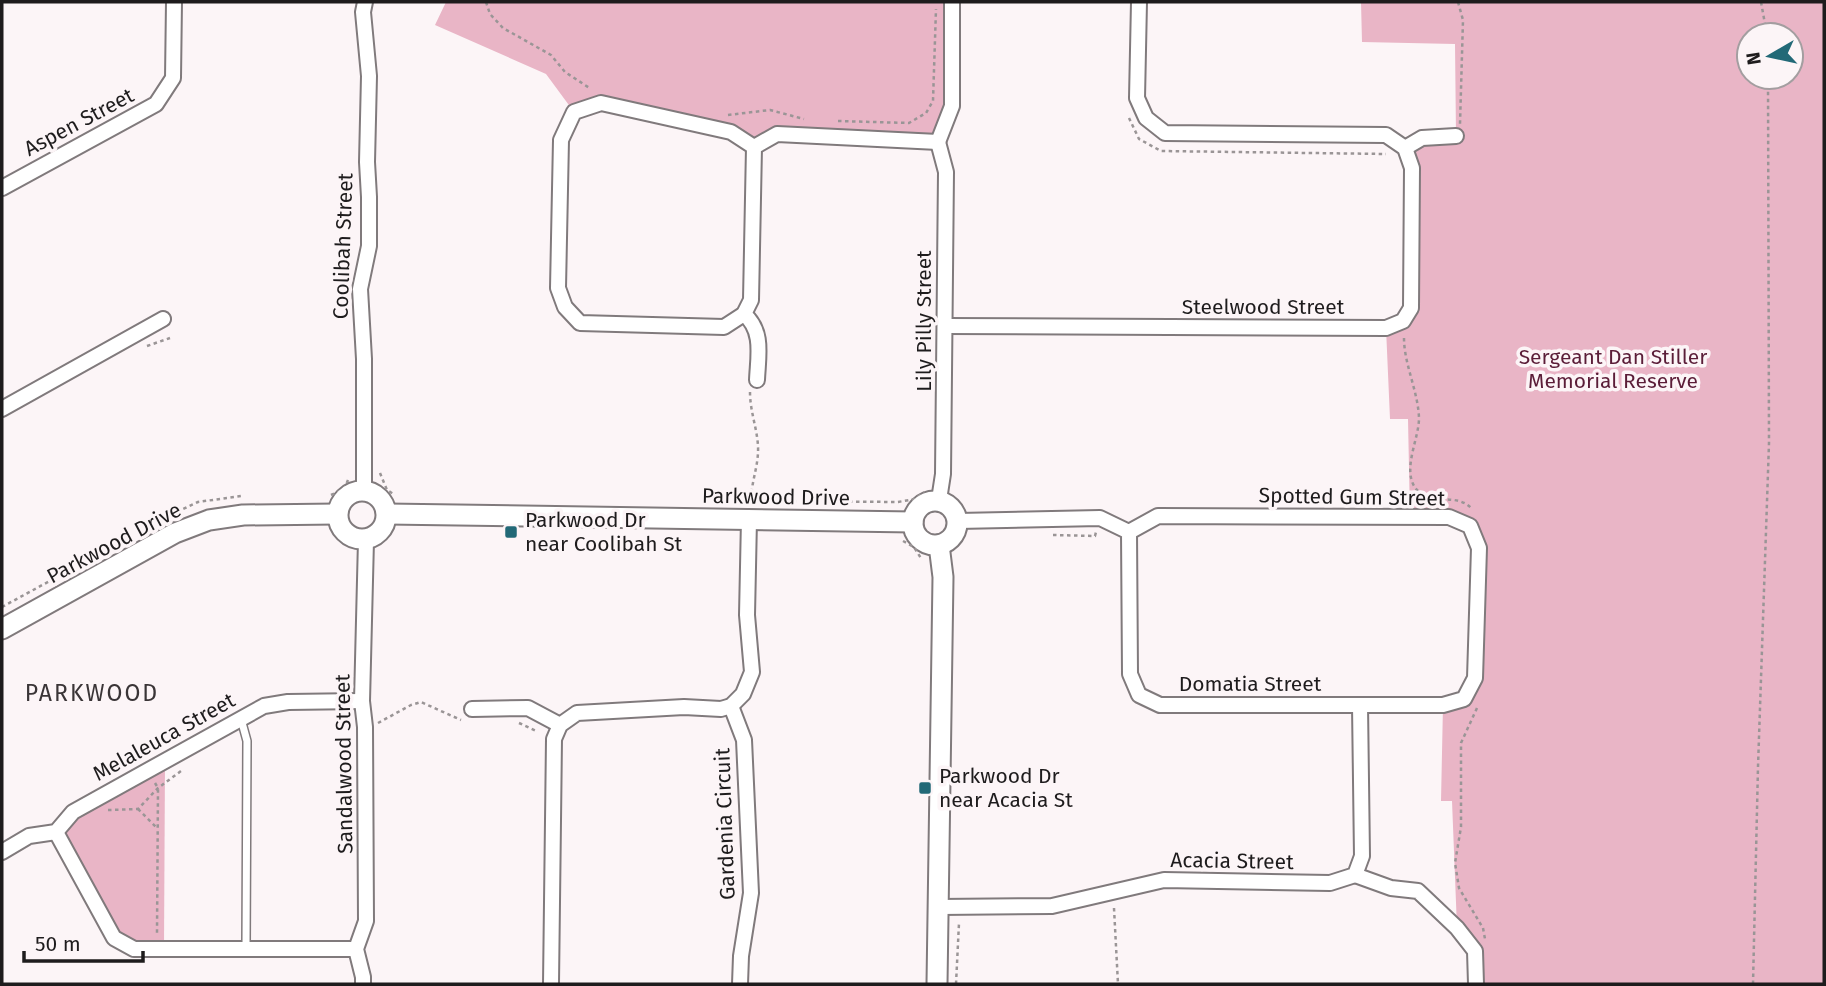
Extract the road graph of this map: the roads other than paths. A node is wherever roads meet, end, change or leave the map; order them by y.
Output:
1 (174, 2) edge
2 (365, 2) edge
3 (952, 2) edge
4 (1139, 2) edge
5 (1456, 136) road end
6 (938, 142) junction
7 (754, 147) junction
8 (1405, 148) junction
9 (2, 188) edge
10 (744, 314) junction
11 (163, 319) dead end
12 (945, 326) junction
13 (753, 386) road end
14 (2, 409) edge
15 (364, 492) junction
16 (932, 495) junction
17 (750, 510) junction
18 (337, 514) junction
19 (387, 514) junction
20 (958, 521) junction
21 (913, 522) junction
22 (1129, 532) junction
23 (366, 540) junction
24 (939, 545) junction
25 (2, 629) edge
26 (362, 701) junction
27 (1360, 705) junction
28 (731, 706) junction
29 (472, 709) dead end
30 (241, 719) junction
31 (557, 732) junction
32 (56, 832) junction
33 (2, 852) edge
34 (1355, 875) junction
35 (939, 907) junction
36 (246, 949) junction
37 (356, 949) junction
38 (363, 984) edge
39 (551, 984) edge
40 (740, 984) edge
41 (937, 984) edge
42 (1476, 984) edge

1 - 9 street, Aspen Street
2 - 15 street, Coolibah Street
3 - 6 street
4 - 8 street
5 - 8 street
6 - 7 street
6 - 12 street, Lily Pilly Street
7 - 10 street
7 - 10 street
8 - 12 street, Steelwood Street
10 - 13 street
11 - 14 street
12 - 16 street, Lily Pilly Street
15 - 18 street
15 - 19 street
16 - 20 street
16 - 21 street
17 - 19 street, Parkwood Drive
17 - 21 street, Parkwood Drive
17 - 28 street
18 - 23 street
18 - 25 street, Parkwood Drive
19 - 23 street
20 - 22 street
20 - 24 street
21 - 24 street
22 - 27 street, Domatia Street
22 - 27 street, Spotted Gum Street
23 - 26 street, Sandalwood Street
24 - 35 street
26 - 30 street, Melaleuca Street
26 - 37 street, Sandalwood Street
27 - 34 street
28 - 31 street
28 - 40 street, Gardenia Circuit
29 - 31 street
30 - 32 street, Melaleuca Street
30 - 36 lane
31 - 39 street
32 - 33 street
32 - 36 street
34 - 35 street, Acacia Street
34 - 42 street
35 - 41 street
36 - 37 street
37 - 38 street, Sandalwood Street

